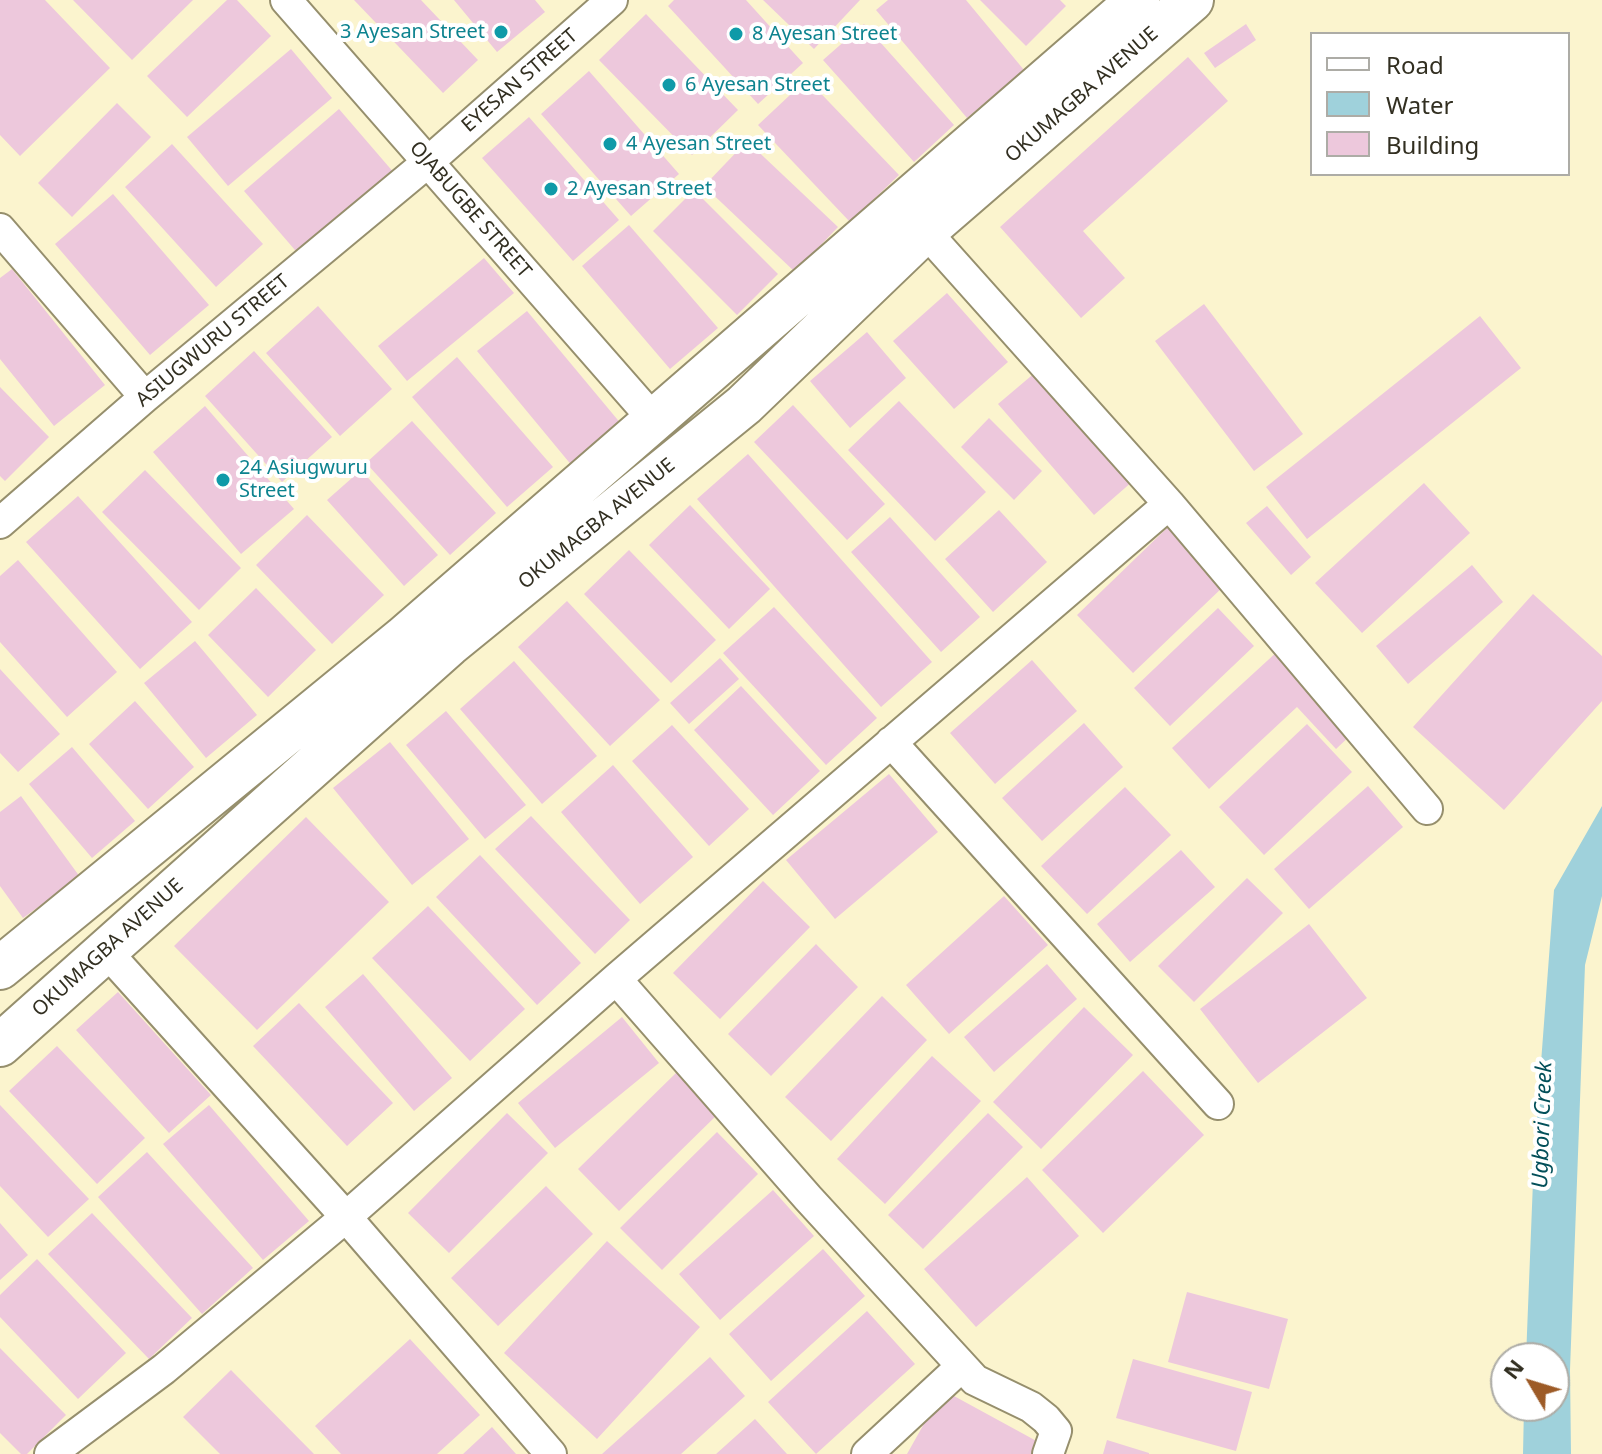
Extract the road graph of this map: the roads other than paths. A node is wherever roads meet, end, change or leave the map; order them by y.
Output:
1 (286, 0) edge
2 (612, 0) edge
3 (1138, 0) edge
4 (1192, 0) edge
5 (428, 162) junction
6 (0, 229) edge
7 (925, 231) junction
8 (145, 397) junction
9 (654, 420) junction
10 (1169, 504) junction
11 (0, 523) edge
12 (891, 742) junction
13 (1427, 809) dead end
14 (105, 950) junction
15 (0, 968) edge
16 (616, 979) junction
17 (0, 1045) edge
18 (1218, 1104) dead end
19 (346, 1217) junction
20 (962, 1366) junction
21 (50, 1454) edge
22 (551, 1454) edge
23 (867, 1454) edge
24 (1048, 1454) edge

1 - 5 street, OJABUGBE STREET
2 - 5 street, EYESAN STREET
3 - 9 main road, OKUMAGBA AVENUE
4 - 7 main road, OKUMAGBA AVENUE
5 - 8 street, ASIUGWURU STREET
5 - 9 street, OJABUGBE STREET
6 - 8 street
7 - 10 street
7 - 14 main road, OKUMAGBA AVENUE
8 - 11 street, ASIUGWURU STREET
9 - 15 main road, OKUMAGBA AVENUE
10 - 12 street
10 - 13 street
12 - 16 street
12 - 18 street
14 - 17 main road, OKUMAGBA AVENUE
14 - 19 street
16 - 19 street
16 - 20 street
19 - 21 street
19 - 22 street
20 - 23 street
20 - 24 street

